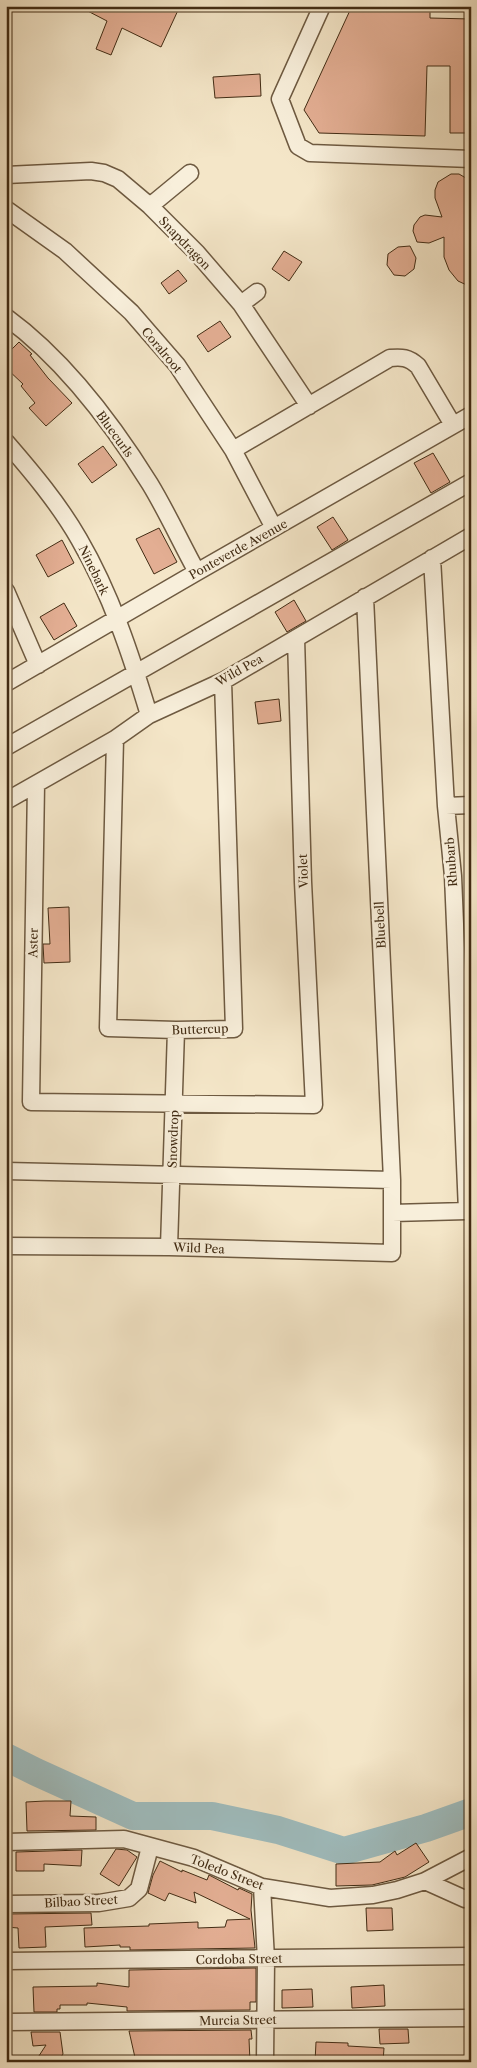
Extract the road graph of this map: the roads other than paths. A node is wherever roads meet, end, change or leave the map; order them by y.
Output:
1 (322, 6) edge
2 (471, 159) edge
3 (190, 173) dead end
4 (6, 175) edge
5 (150, 206) junction
6 (6, 208) edge
7 (258, 292) dead end
8 (241, 304) junction
9 (6, 317) edge
10 (309, 406) junction
11 (471, 416) edge
12 (453, 425) junction
13 (6, 442) edge
14 (233, 450) junction
15 (471, 482) edge
16 (274, 528) junction
17 (471, 536) edge
18 (432, 558) junction
19 (197, 572) junction
20 (6, 590) edge
21 (365, 597) junction
22 (117, 618) junction
23 (296, 638) junction
24 (38, 665) junction
25 (136, 673) junction
26 (223, 681) junction
27 (6, 683) edge
28 (149, 716) junction
29 (115, 739) junction
30 (6, 747) edge
31 (36, 784) junction
32 (6, 801) edge
33 (471, 804) edge
34 (446, 806) junction
35 (176, 1030) junction
36 (174, 1104) junction
37 (6, 1171) edge
38 (171, 1175) junction
39 (392, 1180) junction
40 (392, 1214) junction
41 (6, 1246) edge
42 (169, 1247) junction
43 (392, 1253) joint
44 (6, 1842) edge
45 (150, 1847) junction
46 (471, 1856) edge
47 (425, 1881) junction
48 (262, 1887) junction
49 (471, 1898) edge
50 (6, 1904) edge
51 (471, 1956) edge
52 (266, 1958) junction
53 (6, 1961) edge
54 (471, 2018) edge
55 (266, 2020) junction
56 (6, 2022) edge
57 (265, 2062) edge

1 - 2 street
3 - 5 street
4 - 5 street, Snapdragon
5 - 8 street, Snapdragon
6 - 14 street, Coralroot
7 - 8 street
8 - 10 street, Snapdragon
9 - 19 street, Bluecurls
10 - 12 street
10 - 14 street
11 - 12 street, Ponteverde Avenue
12 - 16 street, Ponteverde Avenue
13 - 22 street, Ninebark
14 - 16 street, Coralroot
15 - 25 street
16 - 19 street, Ponteverde Avenue
17 - 18 street, Wild Pea
18 - 21 street, Wild Pea
18 - 34 street, Rhubarb
19 - 22 street, Ponteverde Avenue
20 - 24 street
21 - 23 street, Wild Pea
21 - 39 street, Bluebell
22 - 24 street, Ponteverde Avenue
22 - 25 street, Ninebark
23 - 26 street, Wild Pea
23 - 36 street, Violet
24 - 27 street, Ponteverde Avenue
25 - 28 street, Ninebark
25 - 30 street
26 - 28 street, Wild Pea
26 - 35 street, Buttercup
28 - 29 street, Wild Pea
29 - 31 street, Wild Pea
29 - 35 street, Buttercup
31 - 32 street, Wild Pea
31 - 36 street, Aster
33 - 34 street
34 - 40 street, Rhubarb
35 - 36 street, Snowdrop
36 - 38 street, Snowdrop
37 - 38 street
38 - 39 street
38 - 42 street, Snowdrop
39 - 40 street, Bluebell
40 - 43 street, Bluebell
41 - 42 street, Wild Pea
42 - 43 street, Wild Pea
44 - 45 street, Toledo Street
45 - 48 street, Toledo Street
45 - 50 street, Bilbao Street
46 - 47 street, Toledo Street
47 - 48 street, Toledo Street
47 - 49 street
48 - 52 street
51 - 52 street, Cordoba Street
52 - 53 street, Cordoba Street
52 - 55 street
54 - 55 street, Murcia Street
55 - 56 street, Murcia Street
55 - 57 street

